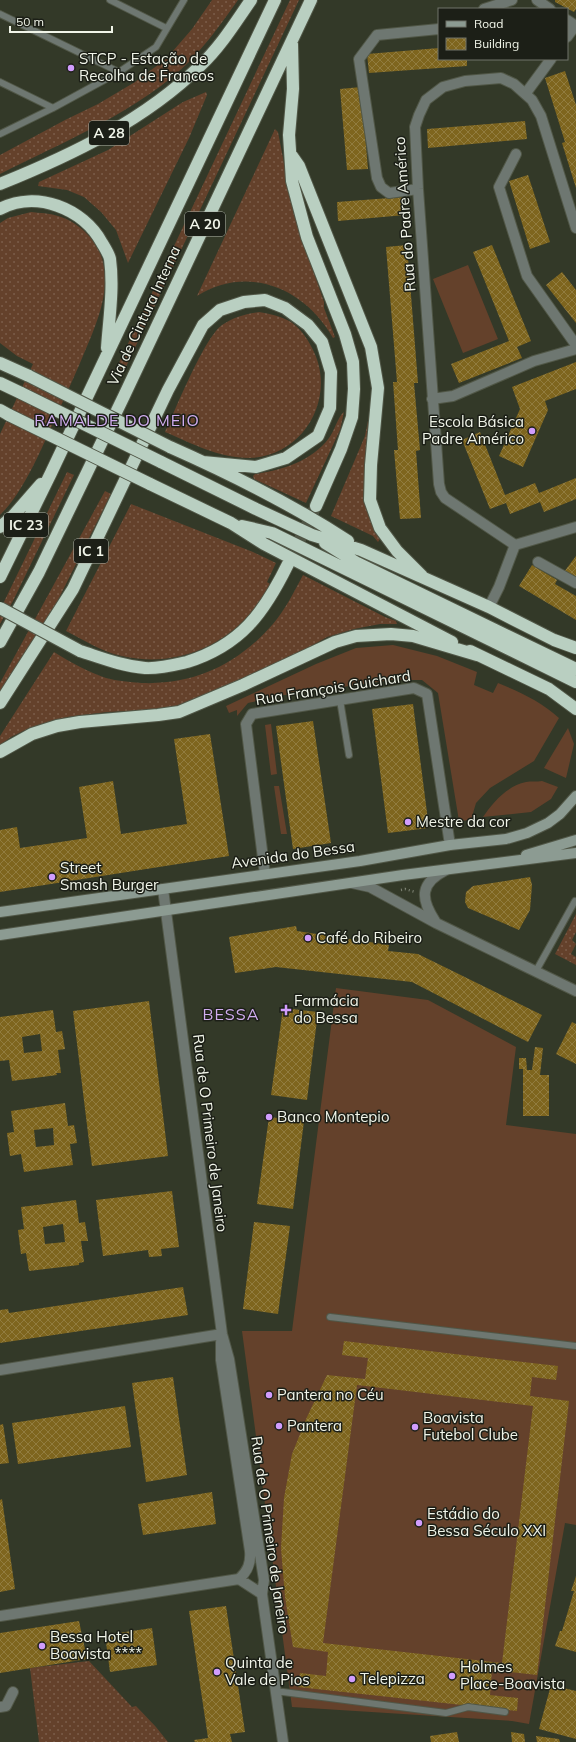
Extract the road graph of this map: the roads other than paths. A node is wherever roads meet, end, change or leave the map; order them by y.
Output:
1 (110, 0) edge
2 (184, 0) edge
3 (251, 0) edge
4 (275, 0) edge
5 (311, 0) edge
6 (512, 0) edge
7 (537, 0) edge
8 (487, 8) edge
9 (549, 8) edge
10 (0, 14) edge
11 (573, 24) edge
12 (166, 28) junction
13 (438, 29) edge
14 (568, 35) edge
15 (292, 41) junction
16 (550, 60) edge
17 (119, 72) junction
18 (0, 82) edge
19 (526, 93) junction
20 (53, 108) junction
21 (0, 134) edge
22 (516, 154) dead end
23 (291, 155) junction
24 (5, 182) edge
25 (0, 188) edge
26 (418, 189) junction
27 (0, 209) edge
28 (576, 228) edge
29 (576, 345) edge
30 (576, 349) edge
31 (106, 356) junction
32 (0, 363) edge
33 (0, 383) edge
34 (432, 399) junction
35 (119, 407) joint
36 (4, 412) edge
37 (203, 462) junction
38 (51, 473) junction
39 (316, 506) tunnel mouth
40 (231, 523) junction
41 (576, 527) edge
42 (0, 528) edge
43 (312, 535) junction
44 (514, 545) junction
45 (361, 550) junction
46 (538, 562) dead end
47 (288, 564) tunnel mouth
48 (422, 576) junction
49 (0, 577) edge
50 (576, 583) edge
51 (489, 607) junction
52 (0, 608) edge
53 (0, 642) edge
54 (576, 648) edge
55 (477, 655) junction
56 (576, 669) edge
57 (576, 682) edge
58 (340, 700) junction
59 (0, 703) edge
60 (576, 709) edge
61 (0, 752) edge
62 (349, 755) dead end
63 (576, 796) edge
64 (576, 840) edge
65 (450, 845) junction
66 (576, 853) edge
67 (495, 863) junction
68 (447, 870) junction
69 (265, 874) junction
70 (352, 883) junction
71 (163, 889) junction
72 (575, 901) dead end
73 (166, 911) junction
74 (0, 912) edge
75 (436, 923) junction
76 (2, 936) edge
77 (536, 971) junction
78 (576, 991) edge
79 (330, 1317) dead end
80 (222, 1334) junction
81 (576, 1346) edge
82 (0, 1370) edge
83 (239, 1579) junction
84 (262, 1594) junction
85 (0, 1616) edge
86 (13, 1692) dead end
87 (276, 1692) junction
88 (0, 1707) edge
89 (505, 1712) dead end
90 (283, 1742) edge

1 - 12 lane
2 - 12 lane
3 - 24 highway, A 28
4 - 31 highway, Via de Cintura Interna / A 20
5 - 15 highway, Via de Cintura Interna / A 20
6 - 8 street
7 - 9 street
10 - 17 lane
11 - 14 street
12 - 17 lane
13 - 26 street
15 - 23 highway
15 - 35 highway, Via de Cintura Interna / A 20
16 - 19 street
17 - 20 lane
18 - 20 lane
19 - 26 street, Rua do Padre Américo
19 - 28 street, Rua do Padre Américo
20 - 21 lane
22 - 29 street
23 - 39 highway
23 - 48 highway
24 - 25 highway, A 28
26 - 34 street, Rua do Padre Américo
27 - 31 highway
30 - 34 street
31 - 38 highway, Via de Cintura Interna / IC 23
32 - 37 highway, bridge
33 - 43 highway, bridge
34 - 44 street, Rua do Padre Américo
35 - 53 highway, Via de Cintura Interna / IC 23
36 - 40 highway, bridge
37 - 45 highway
37 - 59 highway, IC 1
38 - 42 highway
38 - 49 highway, Via de Cintura Interna / IC 23
40 - 55 highway
40 - 57 highway
41 - 44 street
43 - 45 highway
43 - 56 highway
44 - 51 street
45 - 48 highway
46 - 50 street
47 - 52 highway, bridge
48 - 51 highway
51 - 54 highway
55 - 60 highway
55 - 61 highway
58 - 62 lane
58 - 65 street, Rua François Guichard
58 - 69 street, Rua François Guichard
63 - 65 main road, Avenida do Bessa
64 - 67 main road
65 - 69 main road, Avenida do Bessa
66 - 67 main road
67 - 68 main road
68 - 70 main road
68 - 75 street
69 - 71 main road, Avenida do Bessa
70 - 73 main road
70 - 75 street
71 - 73 street, Rua de O Primeiro de Janeiro
71 - 74 main road, Avenida do Bessa
72 - 77 lane
73 - 76 main road
73 - 80 street, Rua de O Primeiro de Janeiro
75 - 77 street
77 - 78 street
79 - 81 lane
80 - 82 street
80 - 83 street, Rua de O Primeiro de Janeiro
80 - 84 street, Rua de O Primeiro de Janeiro
83 - 84 street
83 - 85 street
84 - 87 street, Rua de O Primeiro de Janeiro
86 - 88 street
87 - 89 lane
87 - 90 street, Rua de O Primeiro de Janeiro

